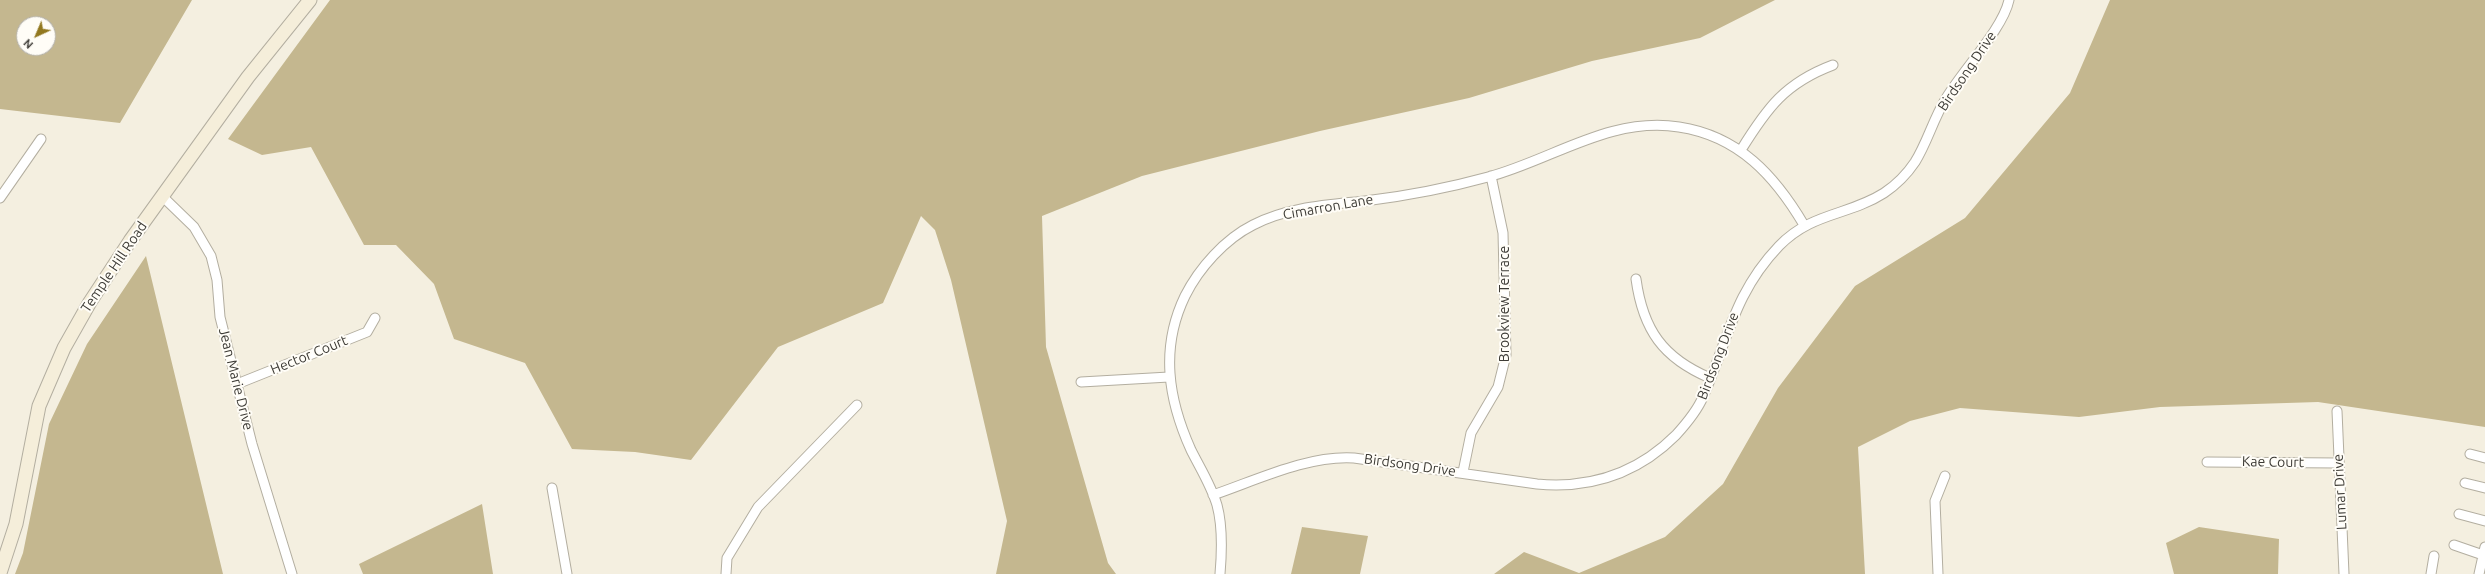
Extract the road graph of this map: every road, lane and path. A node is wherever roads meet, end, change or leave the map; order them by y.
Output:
1 (310, 0) edge
2 (2009, 0) edge
3 (1833, 65) dead end
4 (41, 139) dead end
5 (1741, 150) junction
6 (1490, 176) junction
7 (162, 196) junction
8 (0, 198) edge
9 (1804, 225) junction
10 (1636, 279) dead end
11 (375, 318) dead end
12 (1169, 377) junction
13 (1710, 378) junction
14 (1081, 382) dead end
15 (237, 384) junction
16 (857, 406) dead end
17 (2337, 411) dead end
18 (2470, 454) dead end
19 (2485, 458) edge
20 (2207, 462) dead end
21 (2338, 463) junction
22 (1463, 472) junction
23 (1945, 476) dead end
24 (2465, 482) dead end
25 (552, 488) dead end
26 (2485, 488) edge
27 (1213, 495) junction
28 (2459, 514) dead end
29 (2485, 521) edge
30 (2454, 545) dead end
31 (2484, 551) edge
32 (2434, 556) dead end
33 (0, 573) edge
34 (292, 574) edge
35 (567, 574) edge
36 (726, 574) edge
37 (1220, 574) edge
38 (1938, 574) edge
39 (2344, 574) edge
40 (2431, 574) edge
41 (2479, 574) edge

1 - 7 main road, Temple Hill Road
2 - 9 street, Birdsong Drive
3 - 5 street
4 - 8 street
5 - 6 street, Cimarron Lane
5 - 9 street, Cimarron Lane
6 - 12 street, Cimarron Lane
6 - 22 street, Brookview Terrace
7 - 15 street, Jean Marie Drive
7 - 33 main road, Temple Hill Road
9 - 13 street, Birdsong Drive
10 - 13 street
11 - 15 street, Hector Court
12 - 14 street
12 - 27 street, Cimarron Lane
13 - 22 street, Birdsong Drive
15 - 34 street, Jean Marie Drive
16 - 36 street
17 - 21 street, Lumar Drive
18 - 19 street
20 - 21 street, Kae Court
21 - 39 street, Lumar Drive
22 - 27 street, Birdsong Drive
23 - 38 street
24 - 26 street
25 - 35 street
27 - 37 street, Cimarron Lane
28 - 29 street
30 - 31 street
31 - 41 street
32 - 40 street

